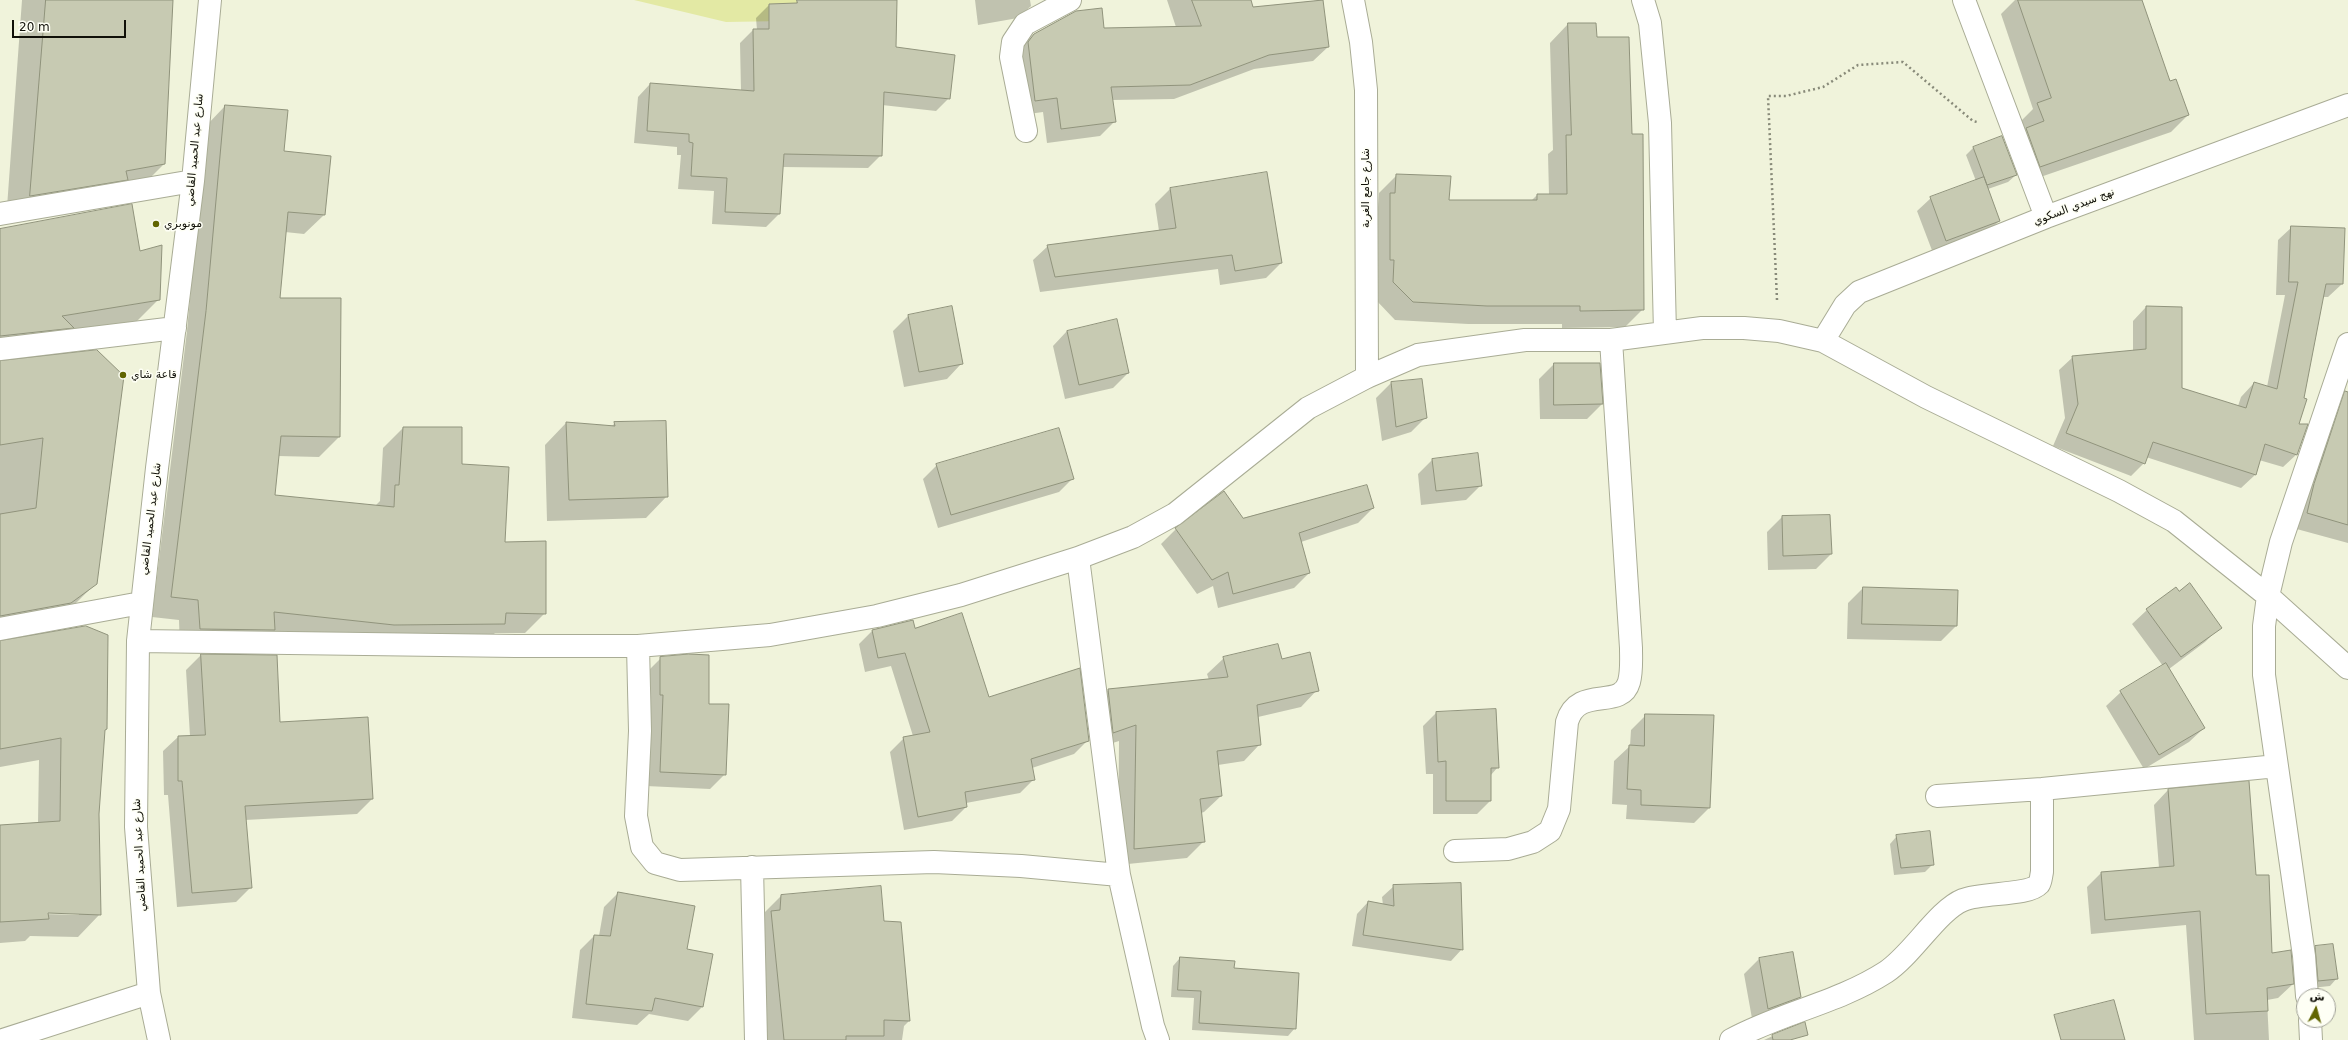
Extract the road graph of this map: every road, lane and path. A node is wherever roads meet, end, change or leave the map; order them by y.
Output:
1 (210, 0) edge
2 (1070, 0) edge
3 (1353, 0) edge
4 (1643, 0) edge
5 (1964, 0) edge
6 (2348, 104) edge
7 (2011, 125) junction
8 (1026, 131) dead end
9 (193, 181) junction
10 (0, 214) edge
11 (2046, 217) junction
12 (175, 328) junction
13 (1779, 331) junction
14 (1665, 333) junction
15 (1611, 340) junction
16 (1823, 340) junction
17 (2348, 344) edge
18 (0, 349) edge
19 (1367, 377) junction
20 (1078, 558) junction
21 (2268, 596) junction
22 (141, 603) junction
23 (0, 629) edge
24 (138, 641) junction
25 (638, 646) junction
26 (2348, 668) edge
27 (2277, 766) junction
28 (2042, 789) junction
29 (1937, 796) dead end
30 (1455, 851) dead end
31 (752, 867) junction
32 (1119, 875) junction
33 (2306, 988) edge
34 (149, 993) junction
35 (2311, 1028) edge
36 (3, 1040) edge
37 (159, 1040) edge
38 (756, 1040) edge
39 (1158, 1040) edge
40 (1730, 1040) edge
41 (2312, 1040) edge

1 - 9 street, شارع عبد الحميد القاضي
2 - 8 street
3 - 19 street, شارع جامع الغربة
4 - 14 street
5 - 7 street
6 - 11 street, نهج سيدي السكوي
7 - 11 street
7 - 13 path
9 - 10 street
9 - 12 street, شارع عبد الحميد القاضي
11 - 16 street, نهج سيدي السكوي
12 - 18 street
12 - 22 street, شارع عبد الحميد القاضي
13 - 14 street
13 - 16 street
14 - 15 street
15 - 19 street
15 - 30 street
16 - 21 street
17 - 21 street
19 - 20 street
20 - 25 street
20 - 32 street
21 - 26 street
21 - 27 street
22 - 23 street
22 - 24 street, شارع عبد الحميد القاضي
24 - 25 street
24 - 34 street, شارع عبد الحميد القاضي
25 - 31 street
27 - 28 street
27 - 33 street
28 - 29 street
28 - 40 street
31 - 32 street
31 - 38 street
32 - 39 street
34 - 36 street
34 - 37 street, شارع عبد الحميد القاضي
35 - 41 street

